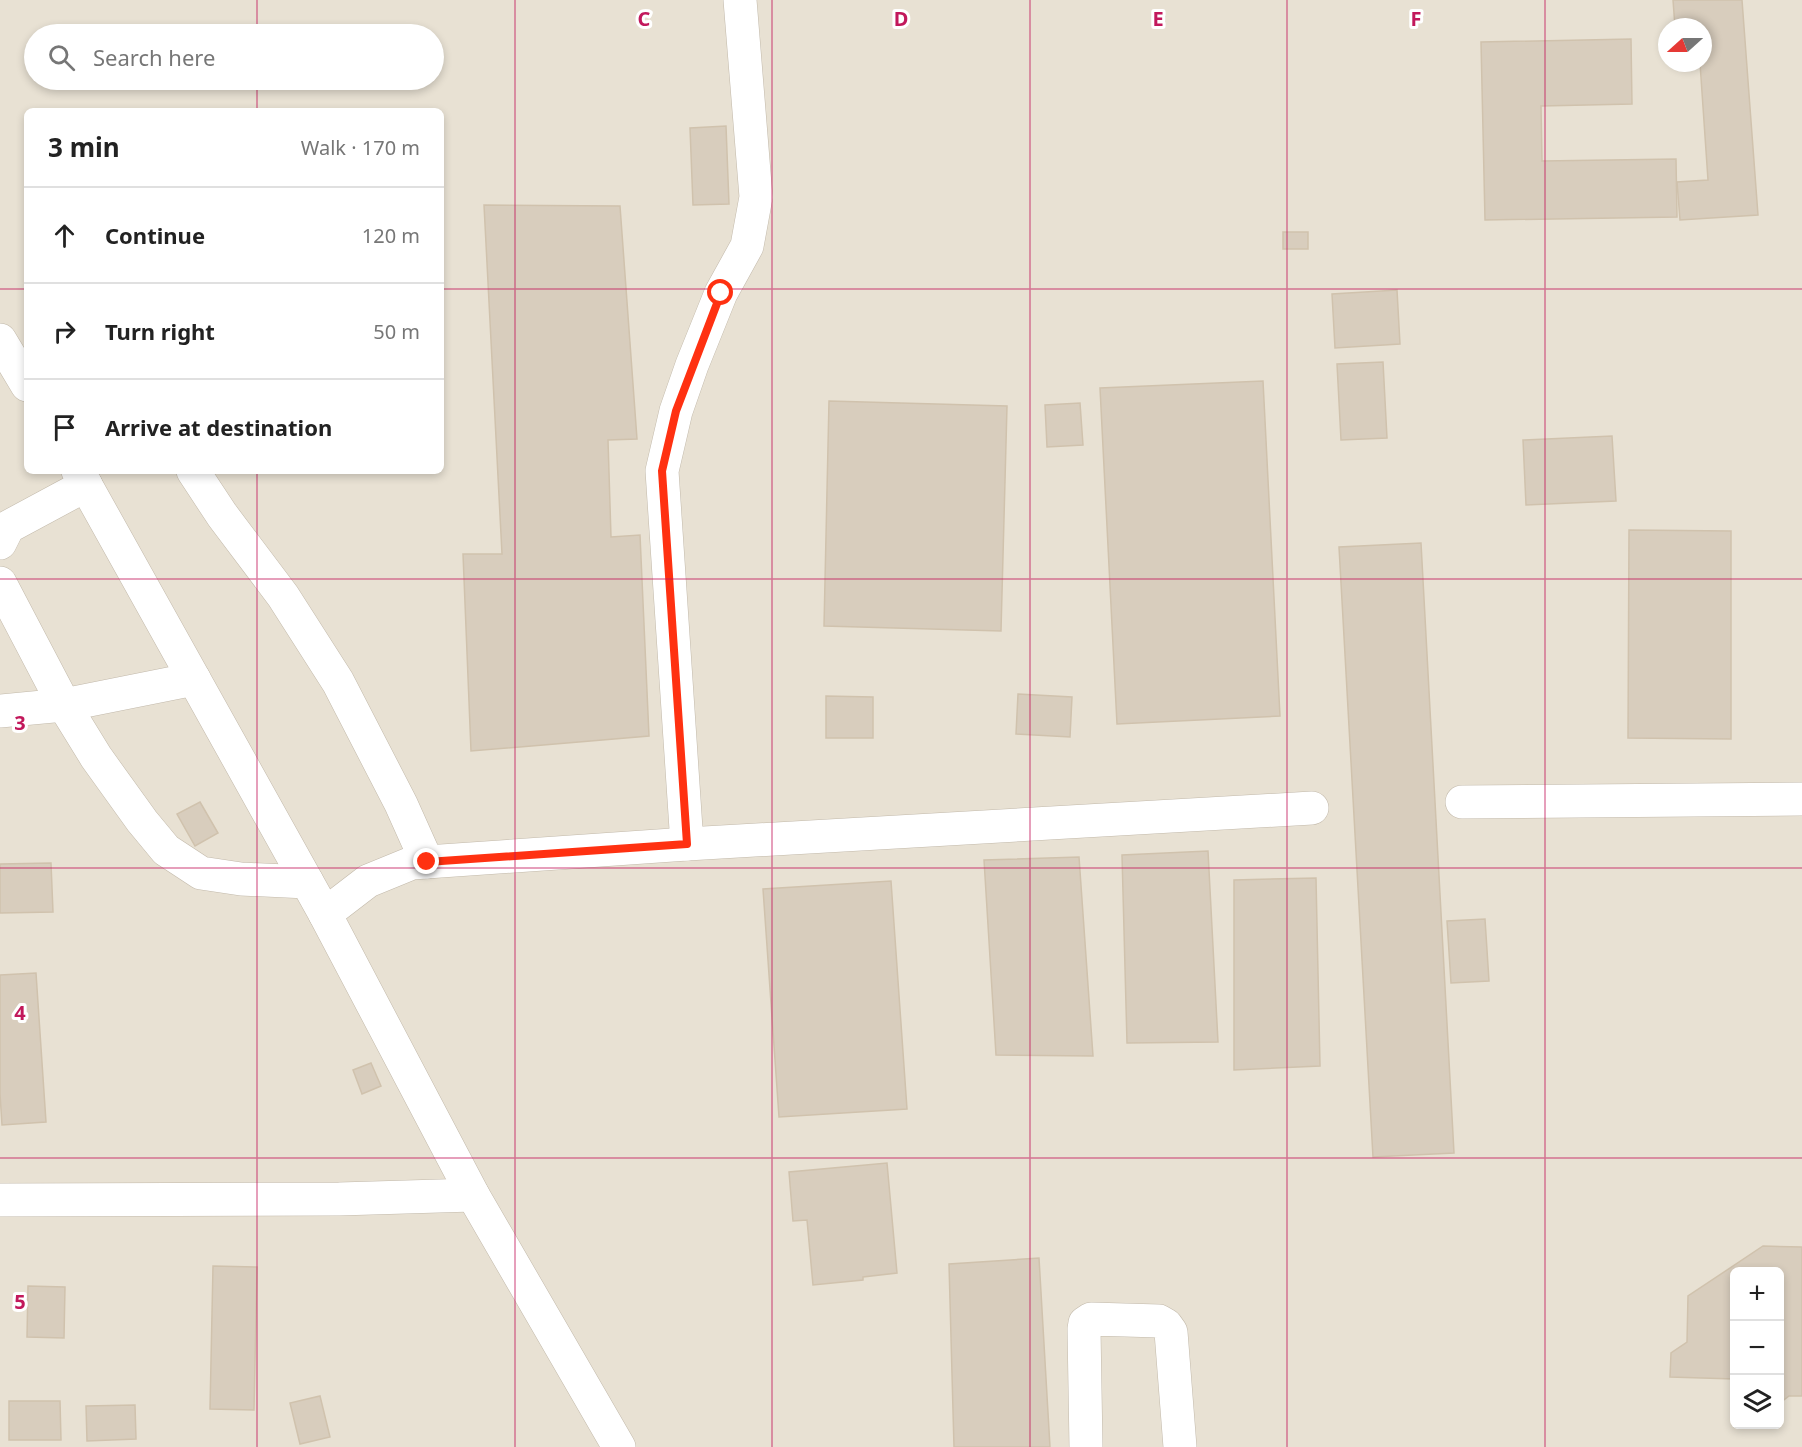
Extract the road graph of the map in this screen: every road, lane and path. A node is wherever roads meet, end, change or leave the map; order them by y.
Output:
1 (740, 0) edge
2 (0, 340) edge
3 (24, 380) edge
4 (195, 474) edge
5 (82, 478) edge
6 (0, 543) edge
7 (0, 583) edge
8 (194, 679) junction
9 (64, 705) junction
10 (0, 711) edge
11 (1802, 799) edge
12 (1462, 802) dead end
13 (1312, 808) dead end
14 (687, 844) junction
15 (427, 862) junction
16 (307, 882) junction
17 (325, 914) junction
18 (473, 1195) junction
19 (0, 1200) edge
20 (619, 1447) edge
21 (1086, 1447) edge
22 (1180, 1447) edge

1 - 14 street
2 - 3 street
4 - 15 street
5 - 6 street
5 - 8 street
7 - 9 street
8 - 9 street
8 - 16 street
9 - 10 street
9 - 16 street
11 - 12 street
13 - 14 street
14 - 15 street
15 - 17 street
16 - 17 street
17 - 18 street
18 - 19 street
18 - 20 street
21 - 22 street

